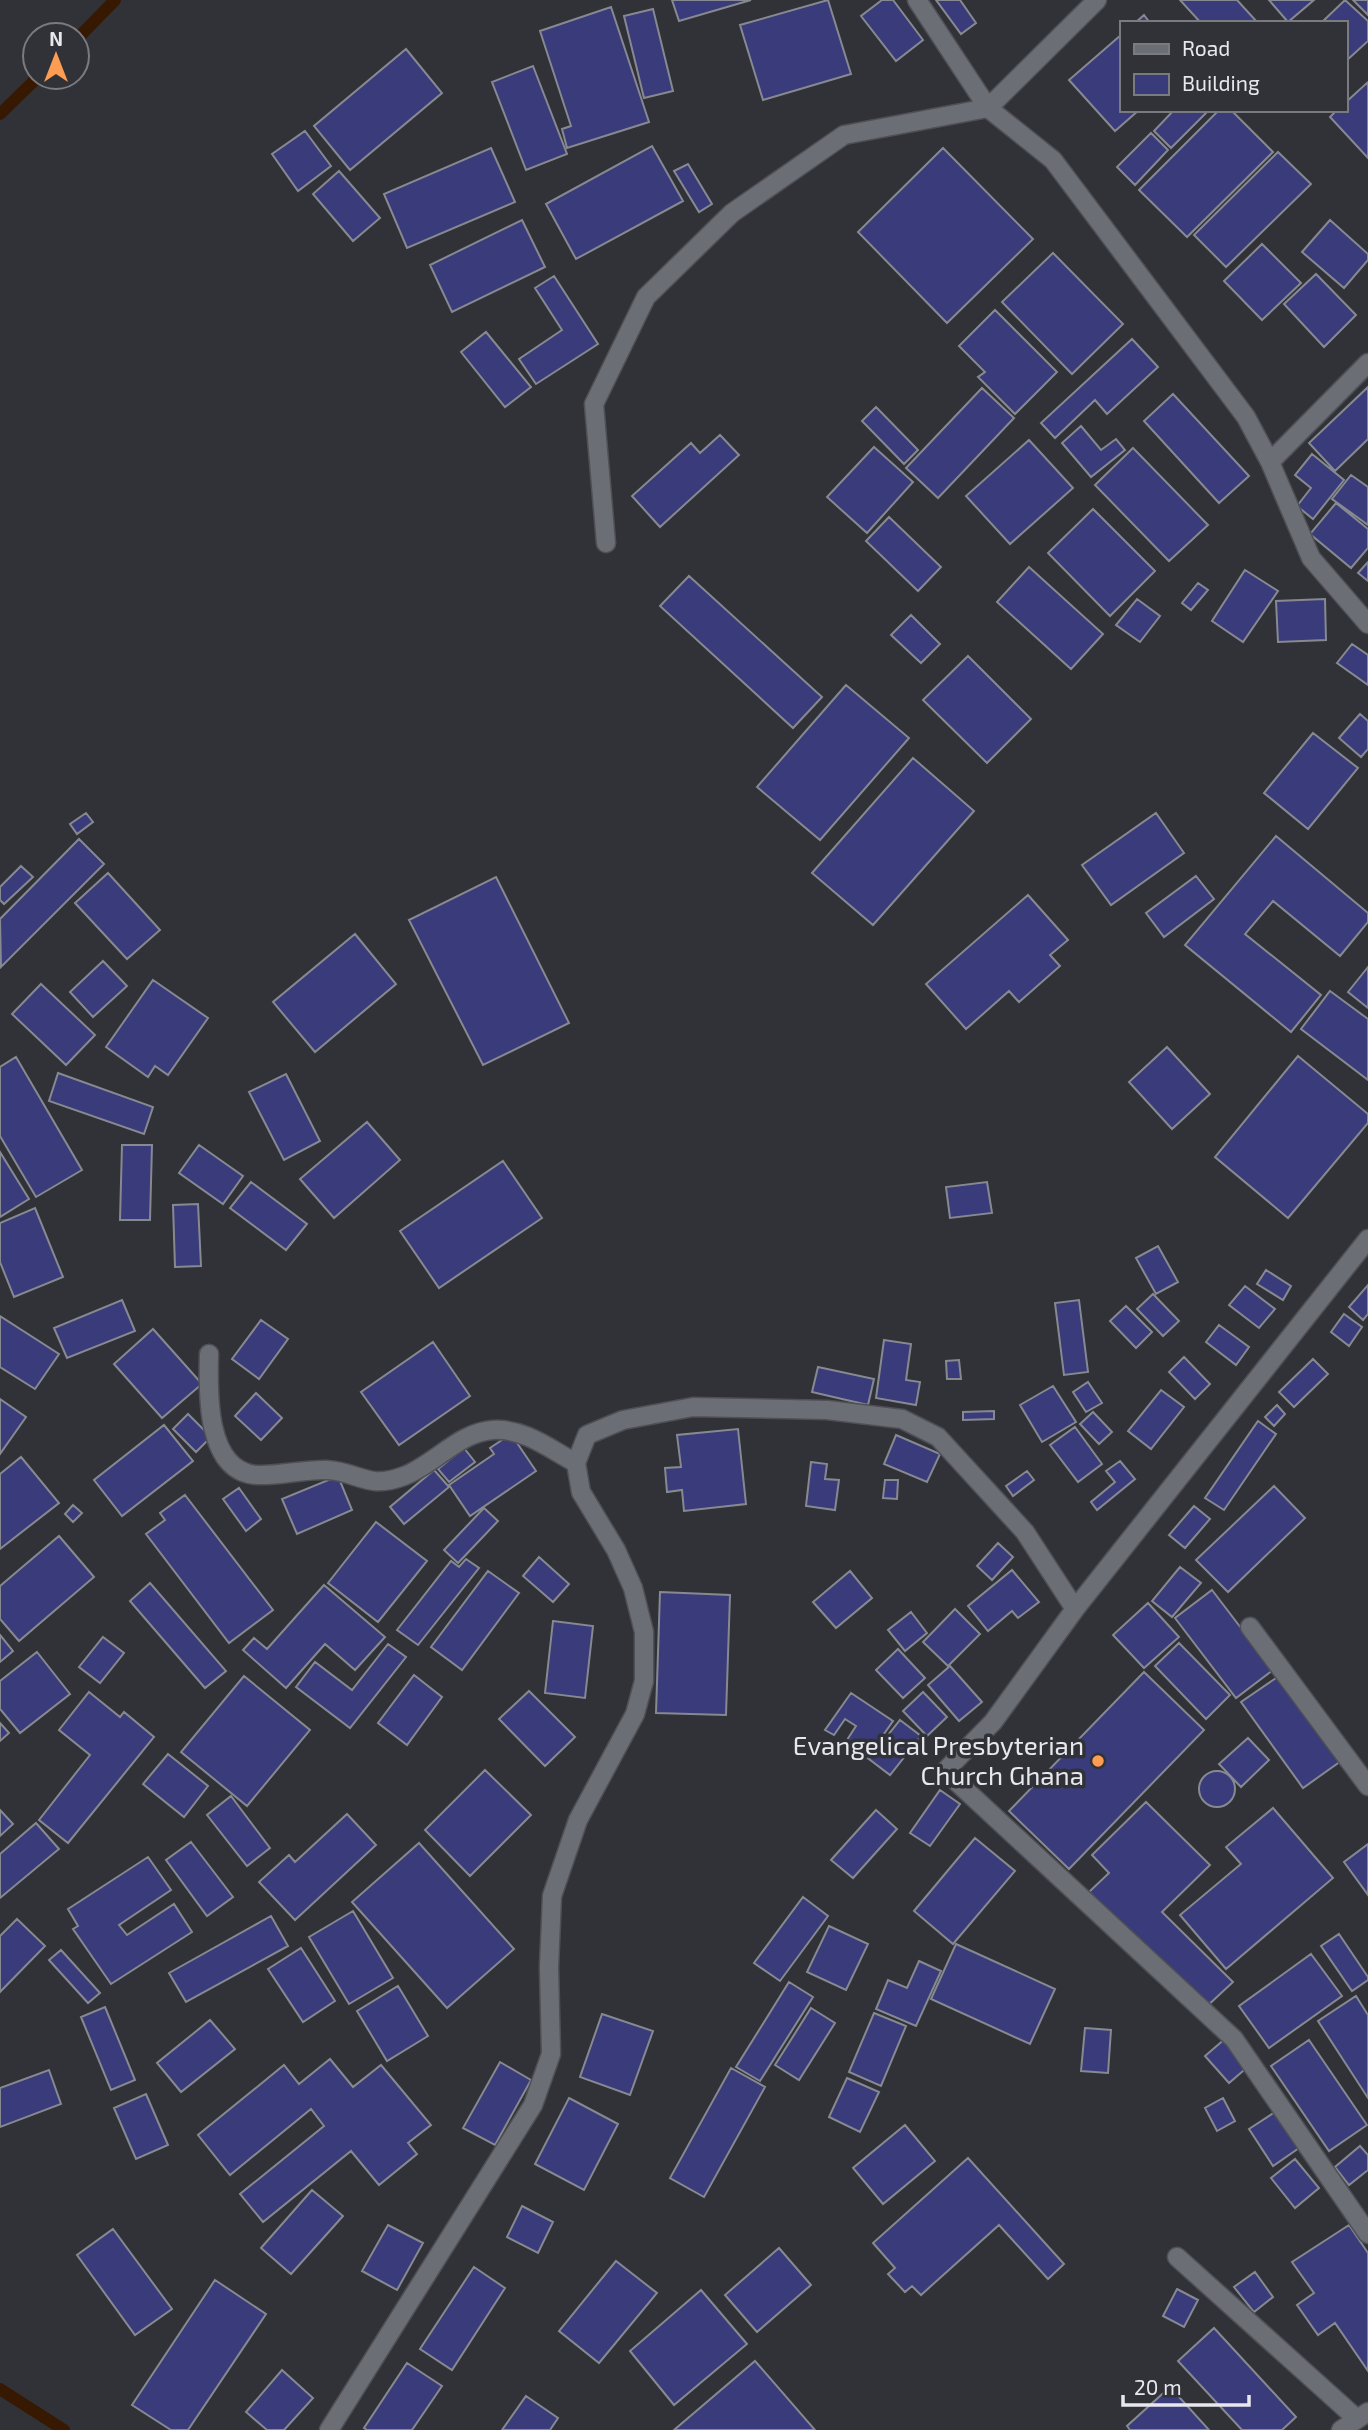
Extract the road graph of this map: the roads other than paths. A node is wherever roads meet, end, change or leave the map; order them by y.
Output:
1 (917, 0) edge
2 (1097, 0) edge
3 (988, 108) junction
4 (1368, 363) edge
5 (1270, 462) junction
6 (606, 543) dead end
7 (1368, 624) edge
8 (1368, 1239) edge
9 (209, 1353) dead end
10 (576, 1463) junction
11 (1075, 1609) junction
12 (1250, 1627) dead end
13 (1368, 1786) edge
14 (1368, 2234) edge
15 (1177, 2257) dead end
16 (1362, 2416) edge
17 (329, 2430) edge
18 (1341, 2430) edge

1 - 3 street
2 - 3 street
3 - 5 street
3 - 6 street
4 - 5 street
5 - 7 street
8 - 11 street
9 - 10 street
10 - 11 street
10 - 17 street
11 - 14 street
12 - 13 street
15 - 16 street
16 - 18 street

